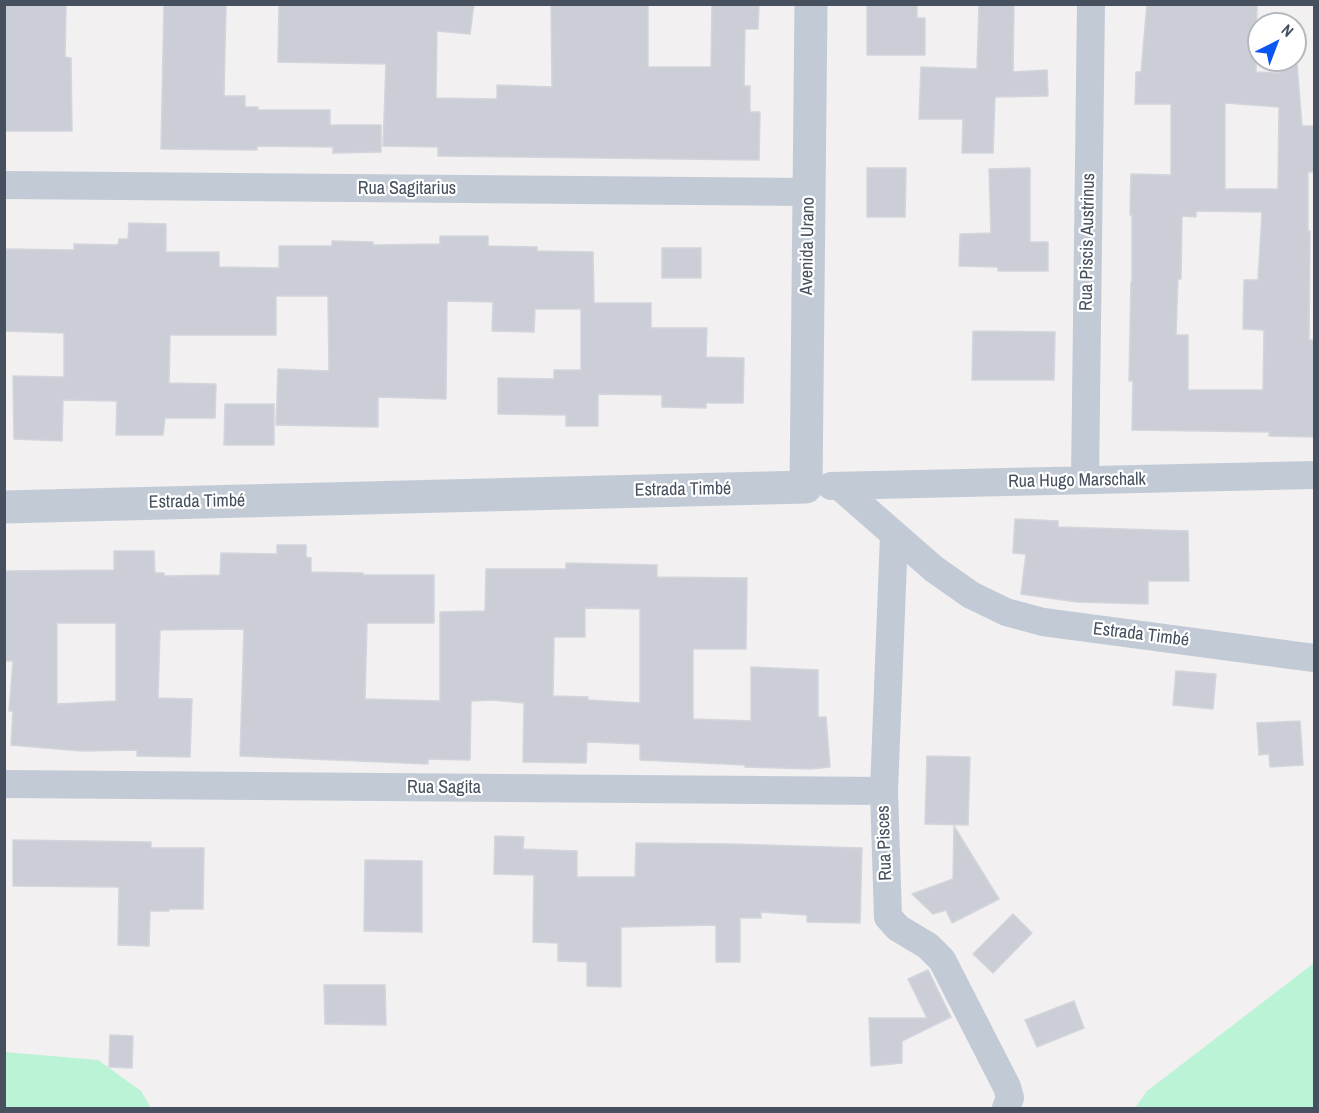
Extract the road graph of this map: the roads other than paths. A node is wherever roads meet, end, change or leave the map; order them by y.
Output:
1 (811, 4) edge
2 (1091, 4) edge
3 (4, 186) edge
4 (809, 192) junction
5 (1314, 475) edge
6 (1085, 480) junction
7 (838, 486) junction
8 (806, 487) junction
9 (4, 507) edge
10 (894, 535) junction
11 (1314, 657) edge
12 (4, 784) edge
13 (884, 791) junction
14 (1006, 1108) edge

1 - 4 street, Avenida Urano
2 - 6 street, Rua Piscis Austrinus
3 - 4 street, Rua Sagitarius
4 - 8 street, Avenida Urano
5 - 6 street, Rua Hugo Marschalk
6 - 7 street, Rua Hugo Marschalk
7 - 8 street, Estrada Timbé
7 - 10 street, Estrada Timbé
8 - 9 street, Estrada Timbé
10 - 11 street, Estrada Timbé
10 - 13 street, Rua Pisces
12 - 13 street, Rua Sagita
13 - 14 street, Rua Pisces

